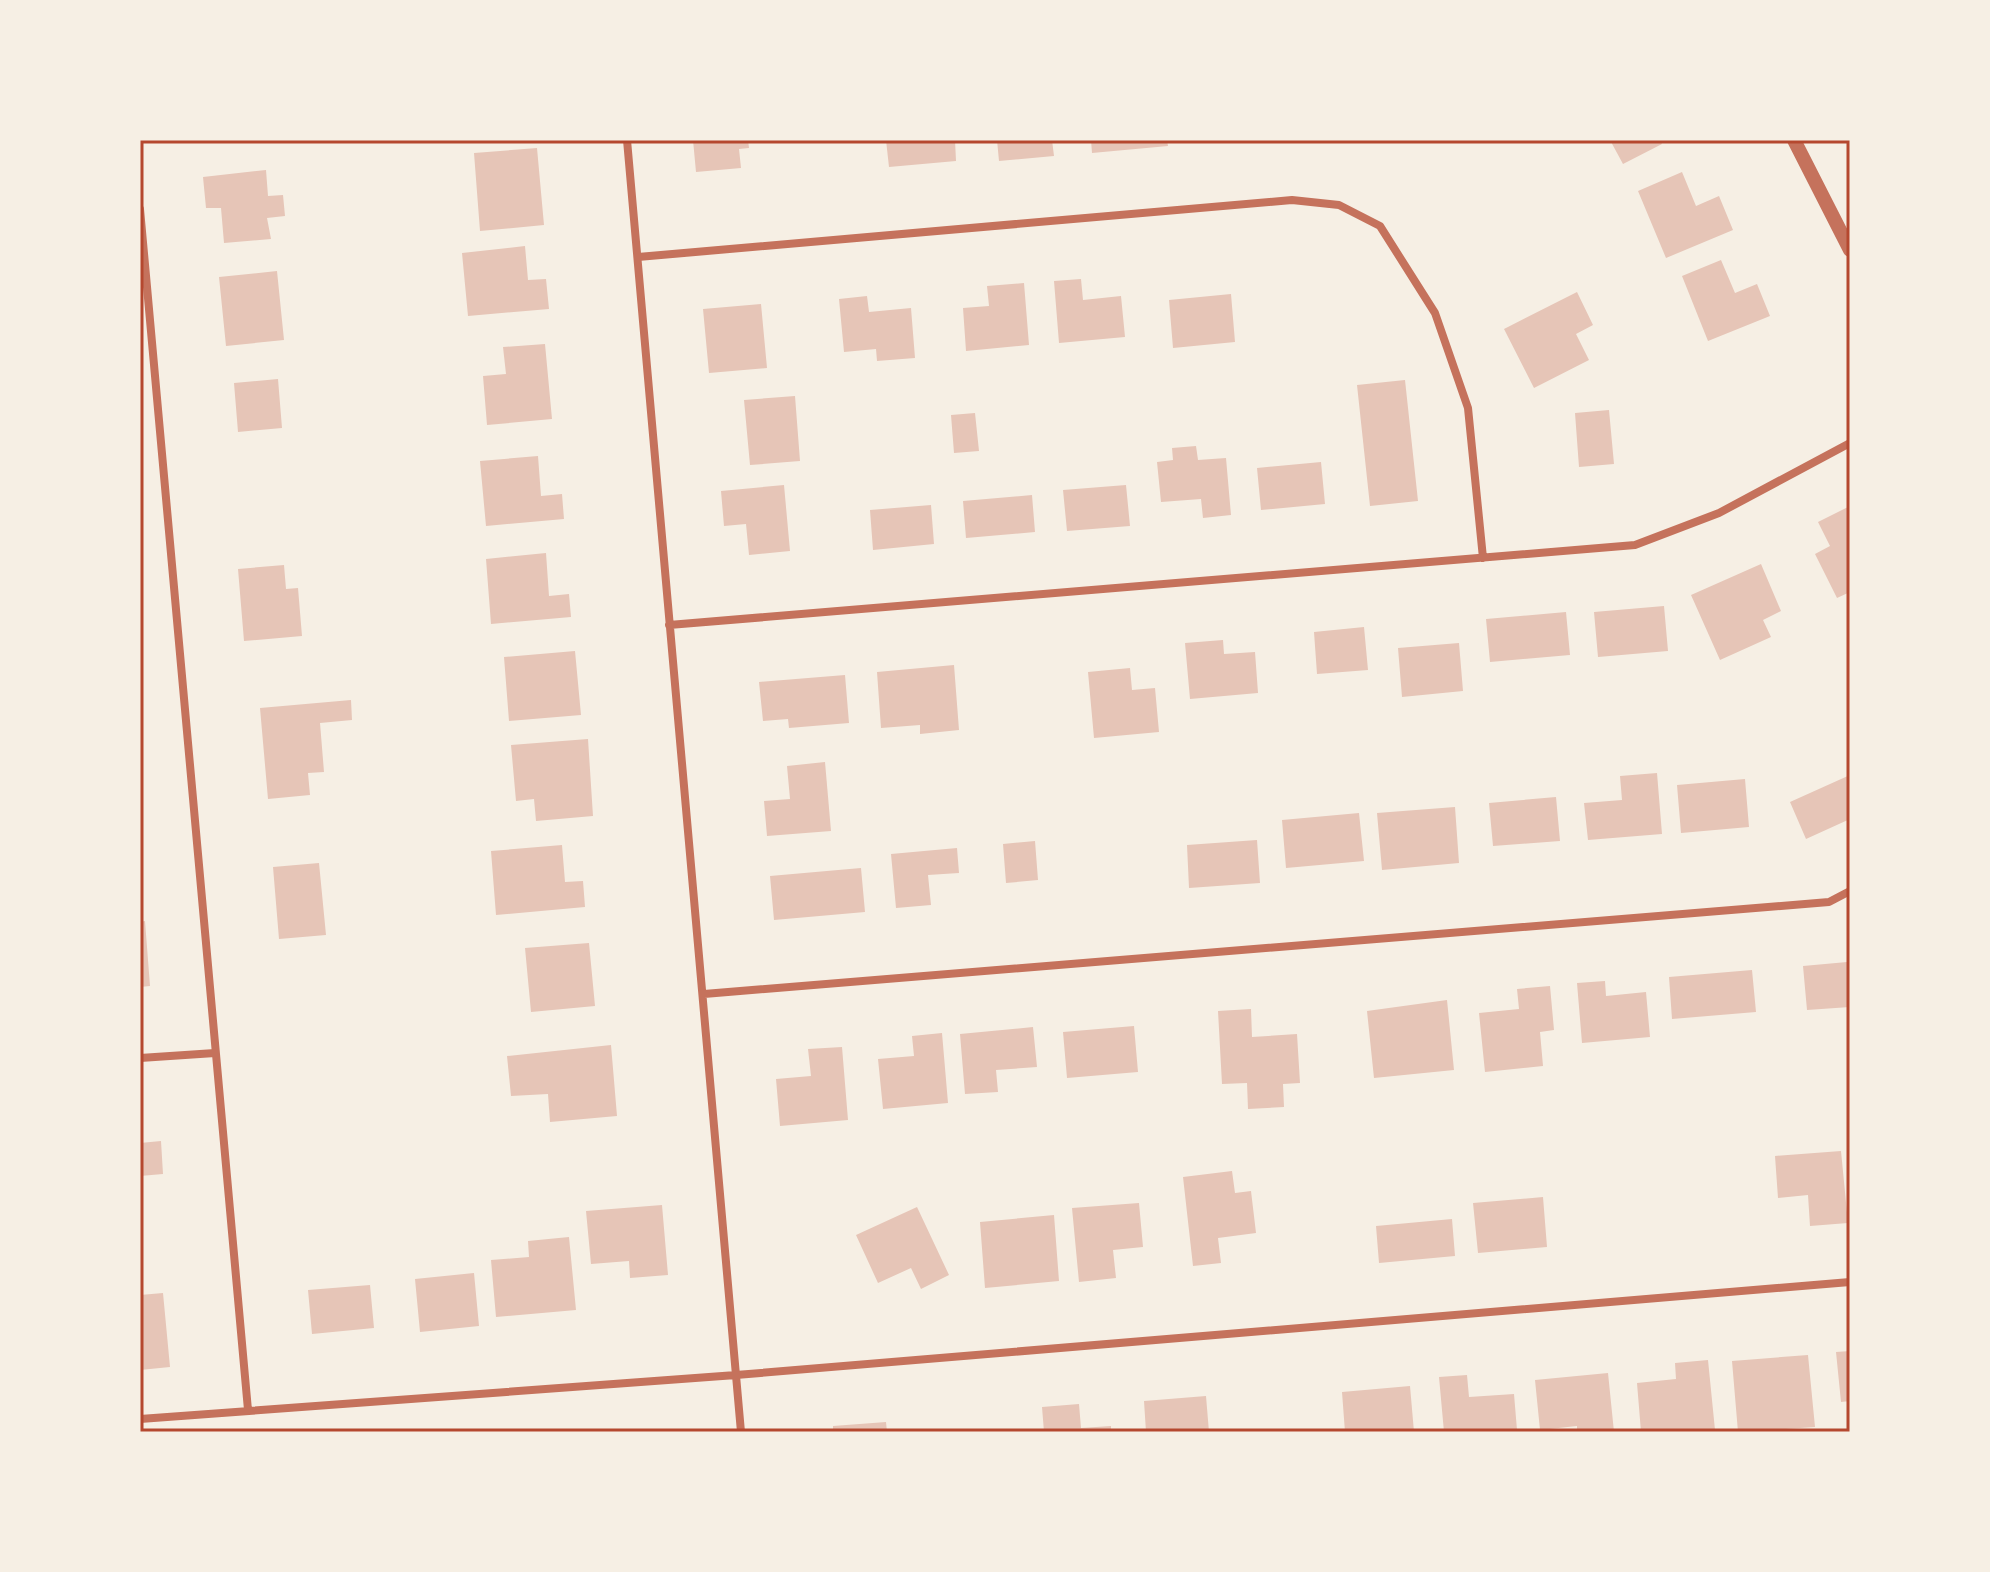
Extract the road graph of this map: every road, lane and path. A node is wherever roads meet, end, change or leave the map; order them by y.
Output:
1 (627, 140) edge
2 (1794, 140) edge
3 (140, 209) edge
4 (1850, 250) edge
5 (638, 257) junction
6 (1850, 443) edge
7 (1483, 558) junction
8 (669, 625) junction
9 (1850, 891) edge
10 (704, 994) junction
11 (215, 1053) junction
12 (140, 1058) edge
13 (1850, 1282) edge
14 (736, 1375) junction
15 (248, 1410) junction
16 (140, 1419) edge
17 (741, 1432) edge

1 - 5 street
2 - 4 street
3 - 11 street
5 - 7 street
5 - 8 street
6 - 7 street
7 - 8 street
8 - 10 street
9 - 10 street
10 - 14 street
11 - 12 street
11 - 15 street
13 - 14 street
14 - 15 street
14 - 17 street
15 - 16 street

